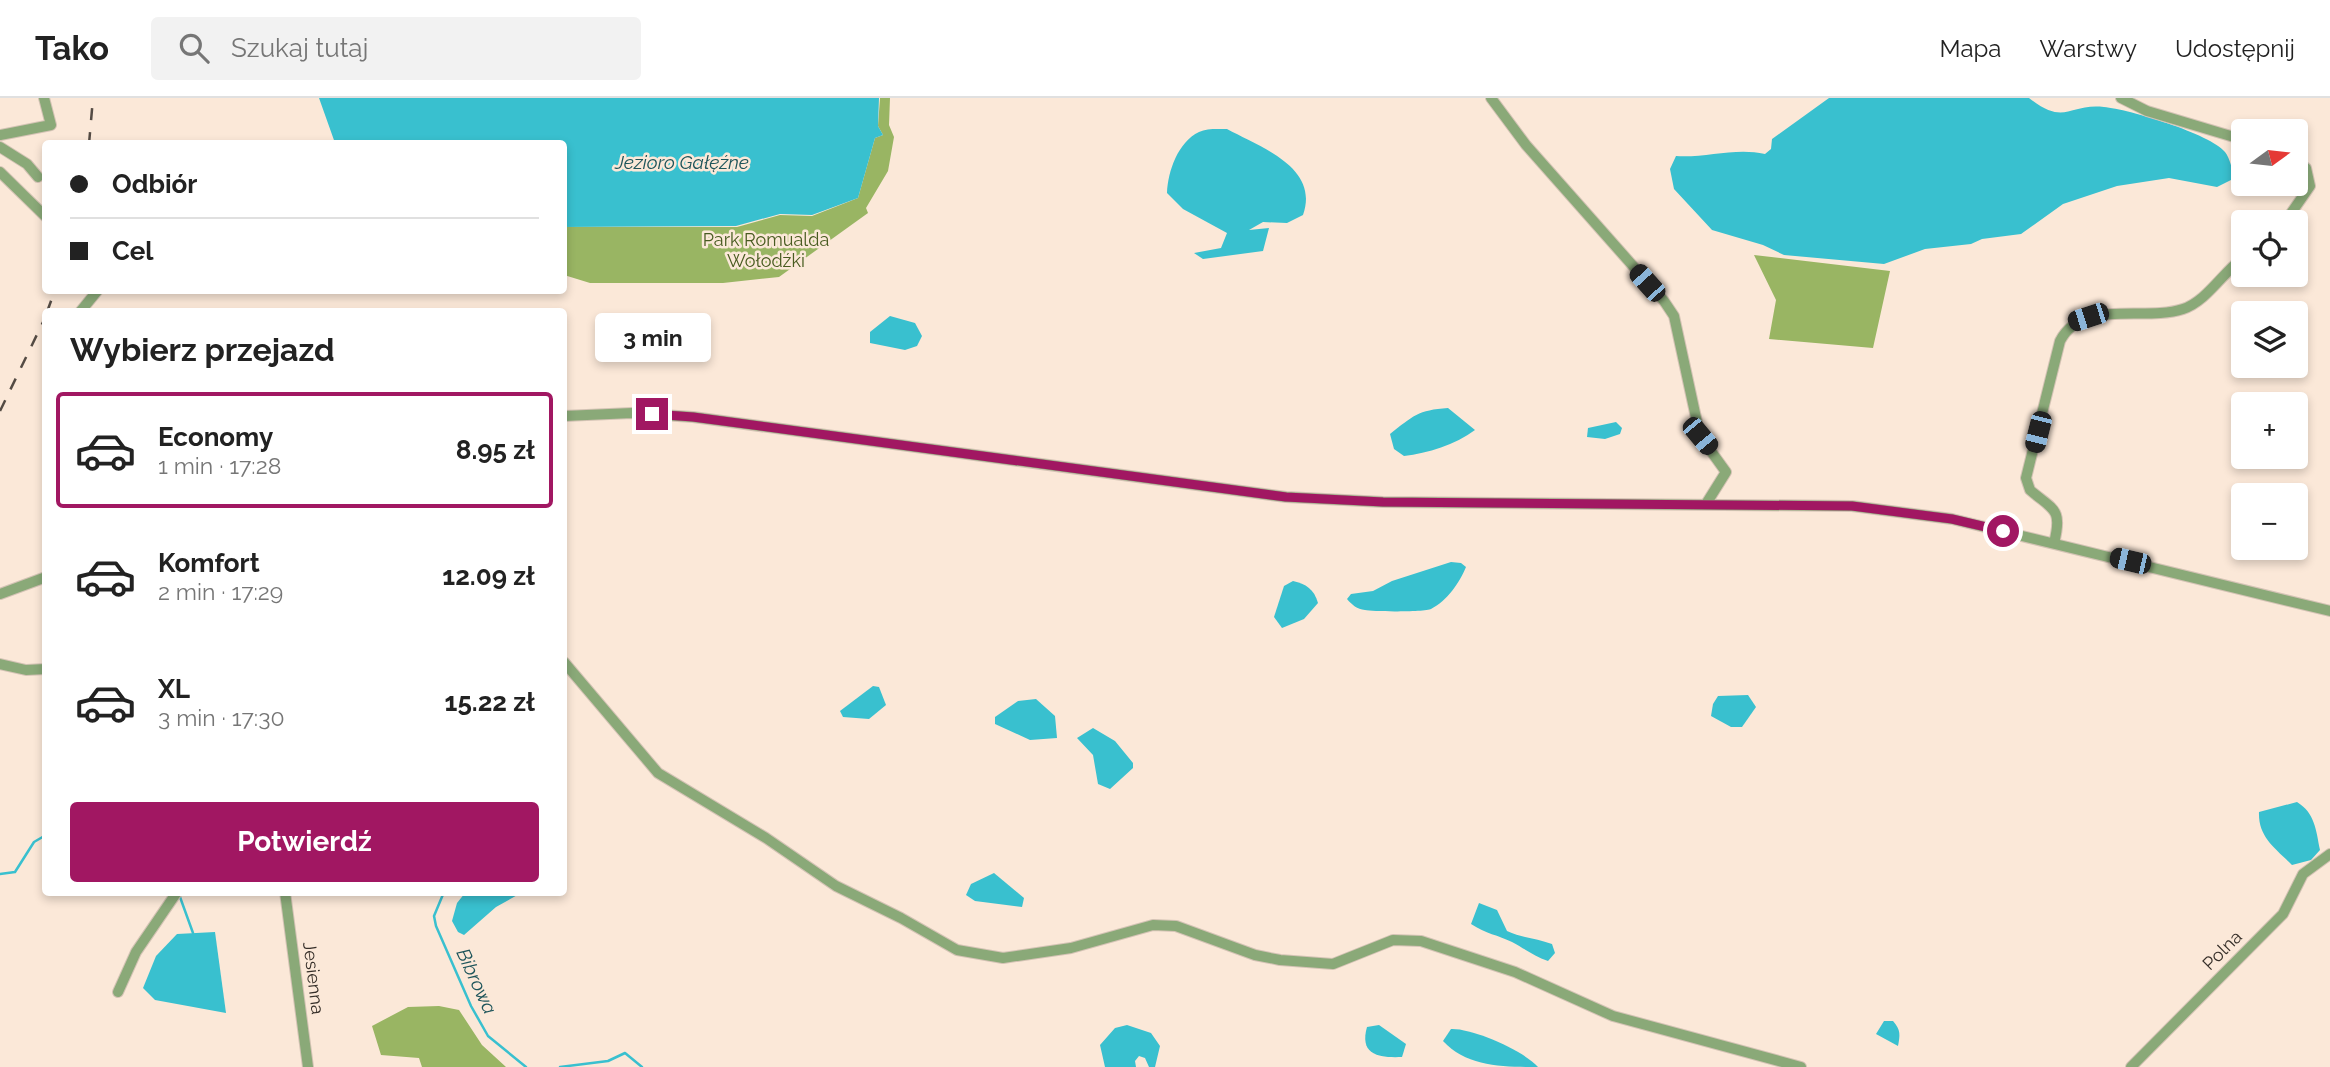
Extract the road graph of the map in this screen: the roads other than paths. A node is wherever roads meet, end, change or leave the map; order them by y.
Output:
1 (44, 98) edge
2 (1491, 98) edge
3 (2121, 98) edge
4 (0, 135) edge
5 (2231, 137) edge
6 (0, 147) edge
7 (0, 172) edge
8 (37, 177) dead end
9 (42, 213) edge
10 (2231, 269) edge
11 (95, 294) edge
12 (83, 308) edge
13 (567, 416) edge
14 (1706, 505) junction
15 (2054, 543) junction
16 (42, 578) edge
17 (0, 594) edge
18 (2330, 611) edge
19 (0, 664) edge
20 (567, 666) edge
21 (42, 669) edge
22 (2330, 854) edge
23 (174, 896) edge
24 (286, 896) edge
25 (118, 992) dead end
26 (308, 1067) edge
27 (1801, 1067) edge
28 (2131, 1067) edge

1 - 4 street
2 - 14 street
3 - 5 street
6 - 8 street
7 - 9 street
10 - 15 street
11 - 12 street
13 - 14 street
14 - 15 street
15 - 18 street
16 - 17 street
19 - 21 street
20 - 27 street
22 - 28 street, Polna
23 - 25 street
24 - 26 street, Jesienna

